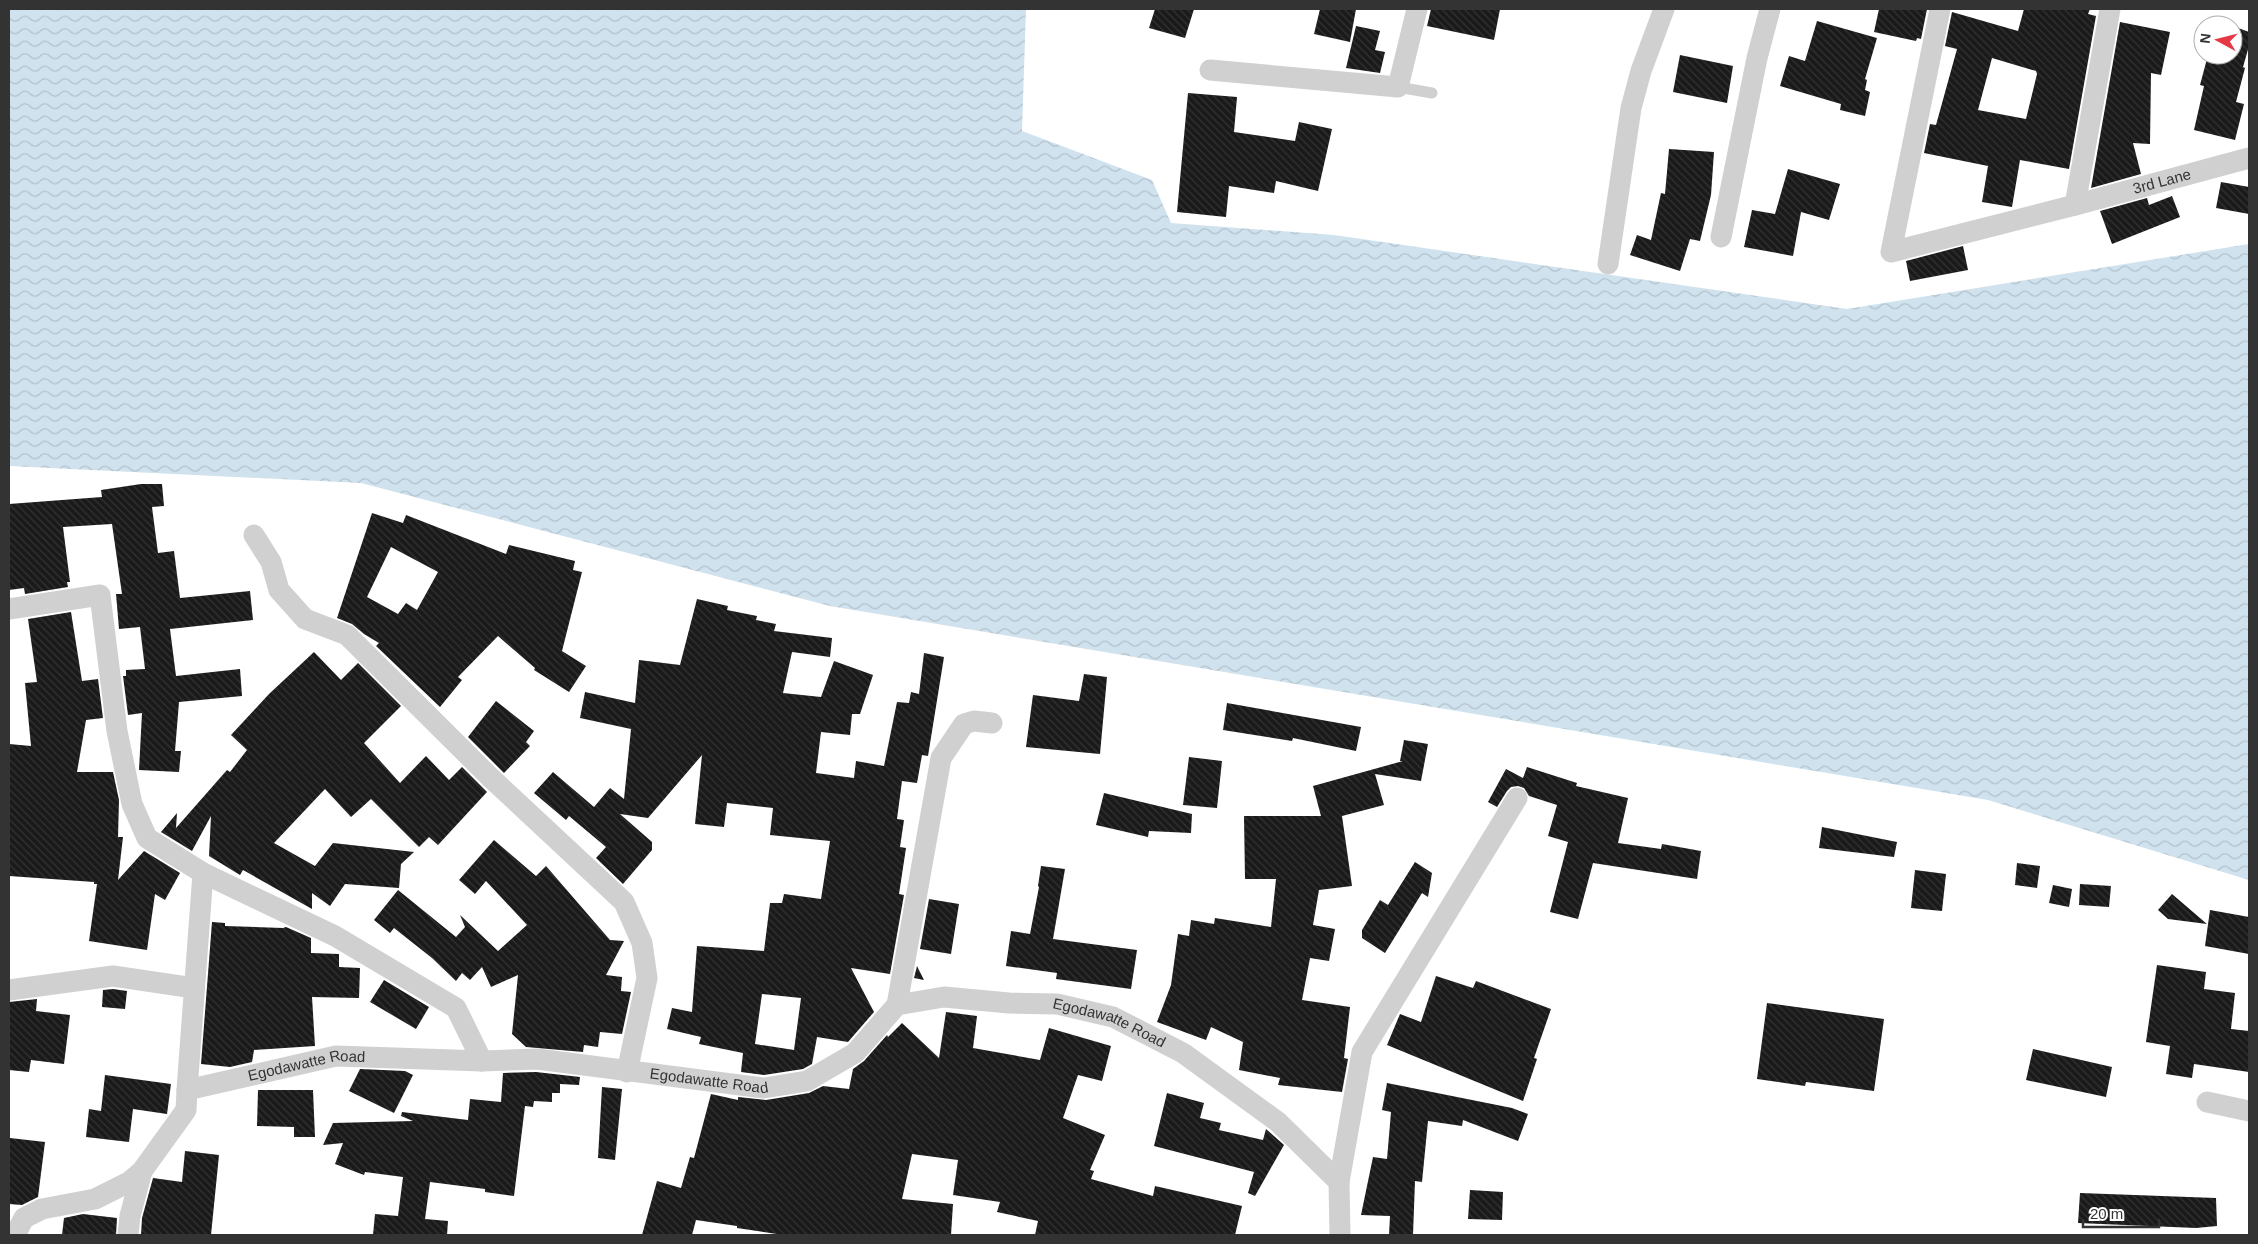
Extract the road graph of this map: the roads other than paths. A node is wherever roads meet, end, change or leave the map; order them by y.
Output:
1 (1417, 9) edge
2 (1664, 9) edge
3 (1770, 9) edge
4 (1940, 9) edge
5 (2110, 9) edge
6 (1210, 70) dead end
7 (1398, 87) junction
8 (1432, 93) dead end
9 (2249, 158) edge
10 (2076, 205) junction
11 (1721, 237) dead end
12 (1608, 264) dead end
13 (254, 535) dead end
14 (9, 609) edge
15 (992, 723) dead end
16 (1517, 798) dead end
17 (203, 873) junction
18 (194, 988) junction
19 (9, 990) edge
20 (897, 1005) junction
21 (482, 1061) junction
22 (627, 1072) junction
23 (187, 1090) junction
24 (2208, 1102) dead end
25 (2249, 1111) edge
26 (142, 1171) junction
27 (1339, 1182) junction
28 (15, 1235) edge
29 (128, 1235) edge
30 (1340, 1235) edge

1 - 7 street
2 - 12 street
3 - 11 street
4 - 10 street, 3rd Lane
5 - 10 street
6 - 7 street
7 - 8 lane
9 - 10 street, 3rd Lane
13 - 22 street
14 - 17 street
15 - 20 street
16 - 27 street
17 - 18 street
17 - 21 street
18 - 19 street
18 - 23 street
20 - 22 street, Egodawatte Road
20 - 27 street, Egodawatte Road
21 - 22 street, Egodawatte Road
21 - 23 street, Egodawatte Road
23 - 26 street
24 - 25 street
26 - 28 street
26 - 29 street
27 - 30 street

